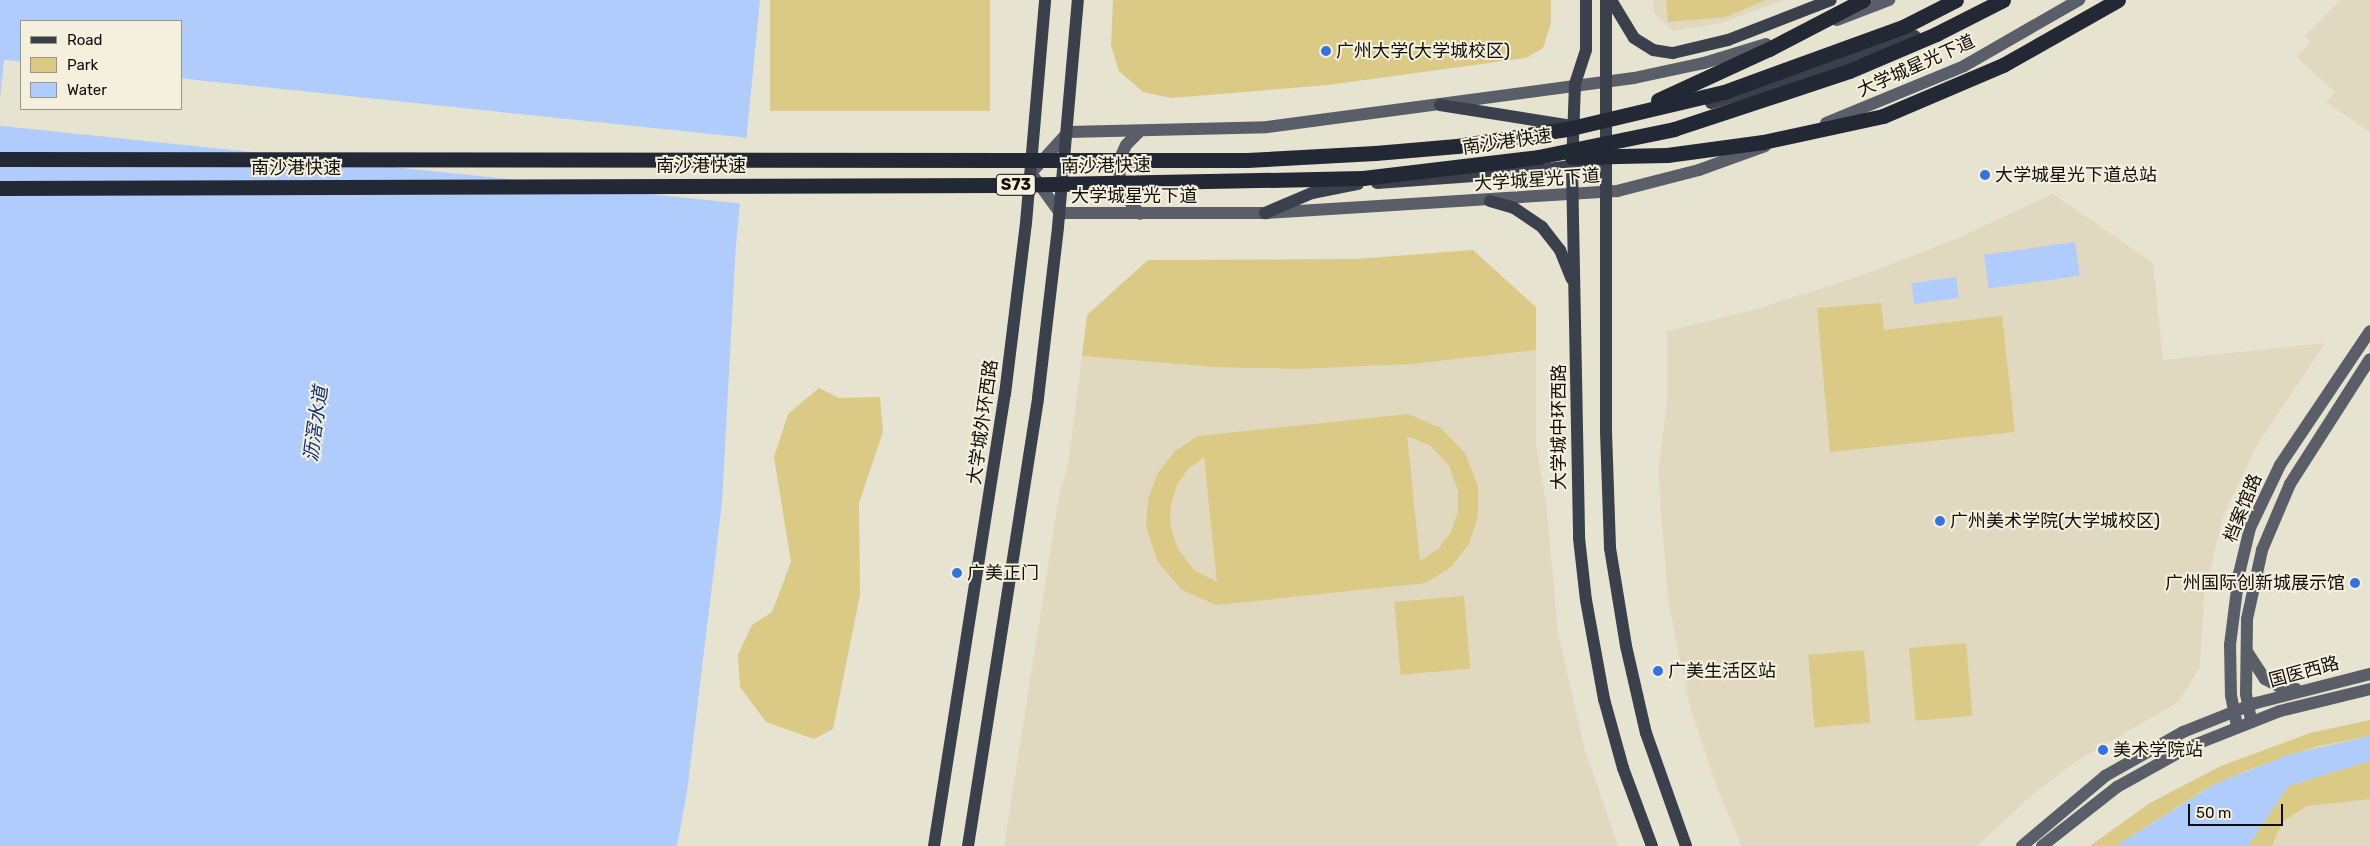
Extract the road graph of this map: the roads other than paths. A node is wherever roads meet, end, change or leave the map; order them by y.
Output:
1 (1045, 0) edge
2 (1078, 0) edge
3 (1586, 0) edge
4 (1606, 0) edge
5 (1611, 0) edge
6 (1832, 0) edge
7 (1863, 0) edge
8 (1889, 0) edge
9 (1956, 0) edge
10 (1989, 0) edge
11 (2003, 0) edge
12 (2079, 0) edge
13 (2118, 0) edge
14 (1606, 82) junction
15 (1575, 84) junction
16 (1440, 105) junction
17 (1629, 113) junction
18 (1607, 122) junction
19 (1573, 126) junction
20 (1807, 130) junction
21 (1068, 132) junction
22 (1139, 132) junction
23 (1538, 157) junction
24 (0, 159) edge
25 (1607, 161) junction
26 (1572, 167) junction
27 (1030, 173) junction
28 (0, 188) edge
29 (1606, 193) junction
30 (1574, 195) junction
31 (1490, 201) junction
32 (1265, 213) junction
33 (1060, 214) junction
34 (1140, 214) junction
35 (1575, 288) junction
36 (2370, 330) edge
37 (2370, 359) edge
38 (2246, 648) junction
39 (2370, 674) edge
40 (2305, 689) junction
41 (2370, 689) edge
42 (2247, 706) junction
43 (2233, 711) junction
44 (2251, 720) junction
45 (2237, 726) junction
46 (934, 846) edge
47 (968, 846) edge
48 (1652, 846) edge
49 (1686, 846) edge
50 (2022, 846) edge
51 (2042, 846) edge

1 - 27 main road, 大学城外环西路
2 - 21 main road
3 - 15 main road, 大学城中环西路
4 - 14 main road
5 - 6 main road
7 - 17 highway
8 - 14 main road
9 - 17 highway, 南沙港快速 / S73
10 - 18 main road
11 - 23 highway, 南沙港快速 / S73
12 - 20 main road, 大学城星光下道
13 - 23 highway
14 - 15 main road
14 - 18 main road
15 - 16 main road
15 - 19 main road, 大学城中环西路
16 - 19 main road
16 - 22 main road
17 - 24 highway, 南沙港快速 / S73
18 - 19 main road
18 - 25 main road
19 - 26 main road, 大学城中环西路
20 - 25 main road
20 - 29 main road, 大学城星光下道
21 - 22 main road
21 - 27 main road
21 - 33 main road
22 - 34 main road
23 - 28 highway, 南沙港快速 / S73
25 - 26 main road
25 - 29 main road
26 - 30 main road, 大学城中环西路
26 - 32 main road
27 - 33 main road, 大学城星光下道
27 - 46 main road, 大学城外环西路
29 - 30 main road, 大学城星光下道
29 - 49 main road
30 - 31 main road, 大学城星光下道
30 - 35 main road, 大学城中环西路
31 - 32 main road, 大学城星光下道
31 - 35 main road
32 - 34 main road, 大学城星光下道
33 - 34 main road, 大学城星光下道
33 - 47 main road
35 - 48 main road, 大学城中环西路
36 - 43 main road, 档案馆路
37 - 38 main road, 档案馆路
38 - 40 main road
38 - 42 main road, 档案馆路
39 - 40 main road, 国医西路
40 - 42 main road, 国医西路
41 - 44 main road, 国医西路
42 - 43 main road, 国医西路
42 - 44 main road, 档案馆路
43 - 45 main road, 档案馆路
43 - 50 main road, 国医西路
44 - 45 main road, 国医西路
45 - 51 main road, 国医西路

